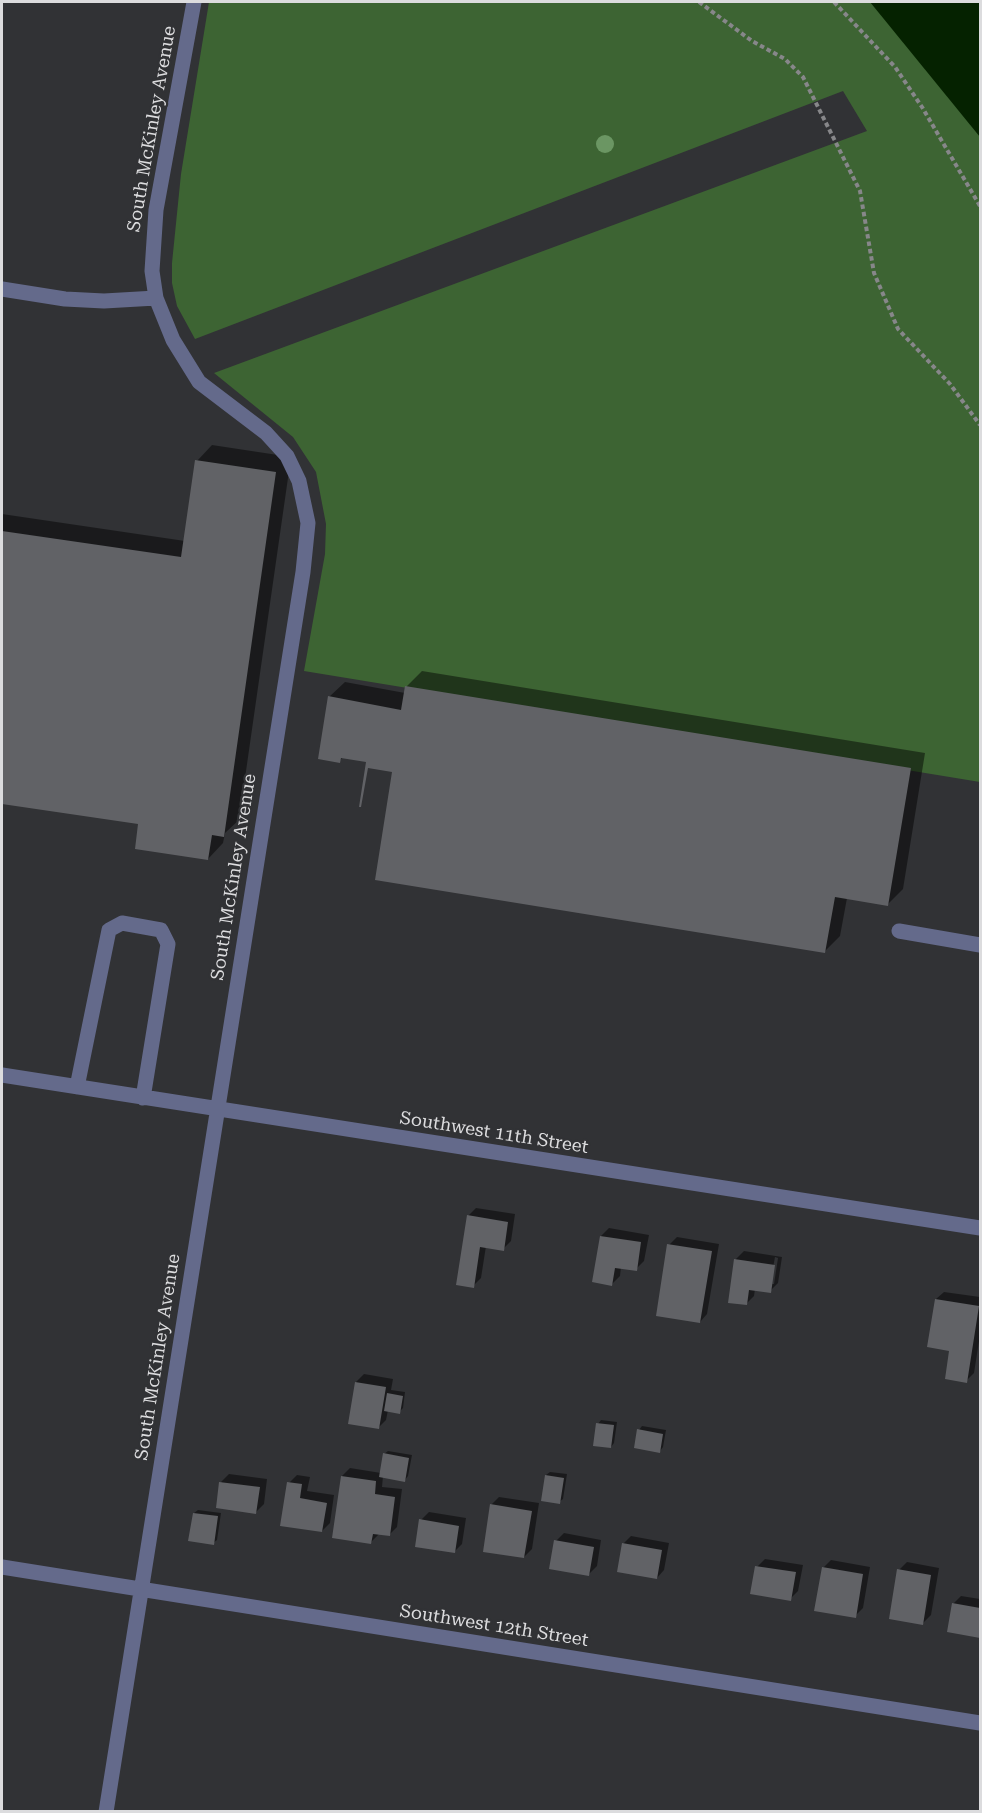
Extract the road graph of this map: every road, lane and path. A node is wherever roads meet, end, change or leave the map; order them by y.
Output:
1 (194, 2) edge
2 (699, 2) edge
3 (834, 2) edge
4 (981, 206) edge
5 (2, 289) edge
6 (156, 298) junction
7 (981, 425) edge
8 (899, 931) dead end
9 (981, 945) edge
10 (2, 1075) edge
11 (77, 1087) junction
12 (143, 1098) junction
13 (216, 1110) junction
14 (981, 1228) edge
15 (2, 1567) edge
16 (141, 1590) junction
17 (981, 1723) edge
18 (106, 1812) edge

1 - 6 street, South McKinley Avenue
2 - 7 path
3 - 4 path
5 - 6 street
6 - 13 street, South McKinley Avenue
8 - 9 street
10 - 11 street, Southwest 11th Street
11 - 12 street, Southwest 11th Street
11 - 12 street
12 - 13 street, Southwest 11th Street
13 - 14 street, Southwest 11th Street
13 - 16 street, South McKinley Avenue
15 - 16 street, Southwest 12th Street
16 - 17 street, Southwest 12th Street
16 - 18 street, South McKinley Avenue

